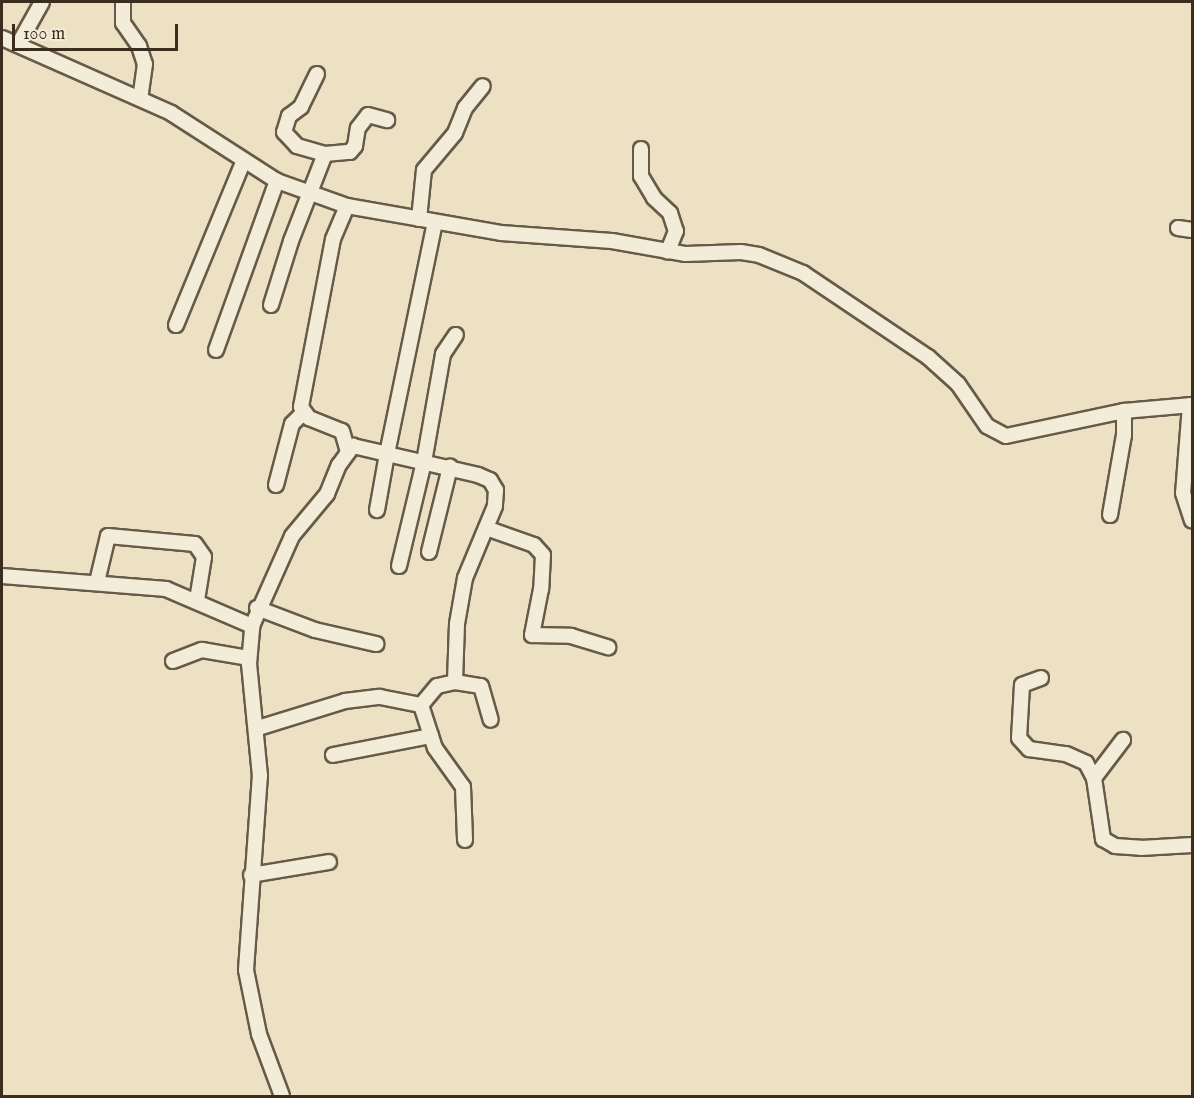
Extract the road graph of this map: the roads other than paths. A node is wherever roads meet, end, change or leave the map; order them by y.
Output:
1 (42, 2) edge
2 (123, 2) edge
3 (2, 38) edge
4 (18, 45) junction
5 (317, 74) dead end
6 (483, 86) dead end
7 (140, 99) junction
8 (387, 120) dead end
9 (641, 148) dead end
10 (325, 154) junction
11 (244, 160) junction
12 (277, 181) junction
13 (312, 194) junction
14 (347, 206) junction
15 (419, 219) junction
16 (435, 222) junction
17 (1178, 228) dead end
18 (1192, 230) edge
19 (668, 251) junction
20 (271, 305) dead end
21 (176, 325) dead end
22 (456, 335) dead end
23 (216, 350) dead end
24 (1191, 405) edge
25 (1124, 411) junction
26 (303, 413) junction
27 (348, 452) junction
28 (387, 454) junction
29 (424, 462) junction
30 (450, 467) junction
31 (276, 485) dead end
32 (377, 510) dead end
33 (1110, 515) dead end
34 (1192, 520) edge
35 (486, 528) junction
36 (429, 552) dead end
37 (399, 566) dead end
38 (2, 576) edge
39 (97, 582) junction
40 (197, 600) junction
41 (257, 608) junction
42 (252, 626) junction
43 (376, 644) dead end
44 (608, 647) dead end
45 (249, 658) junction
46 (173, 661) dead end
47 (1041, 678) dead end
48 (455, 682) junction
49 (421, 705) junction
50 (491, 720) dead end
51 (258, 728) junction
52 (431, 736) junction
53 (1123, 740) dead end
54 (333, 755) dead end
55 (1094, 778) junction
56 (465, 840) dead end
57 (1192, 846) edge
58 (329, 862) dead end
59 (251, 875) junction
60 (282, 1096) edge

1 - 4 street
2 - 7 street
3 - 4 street
4 - 7 street
5 - 10 street
6 - 15 street
7 - 11 street
8 - 10 street
9 - 19 street
10 - 13 street
11 - 12 street
11 - 21 street
12 - 13 street
12 - 23 street
13 - 14 street
13 - 20 street
14 - 15 street
14 - 26 street
15 - 16 street
16 - 19 street
16 - 28 street
17 - 18 street
19 - 25 street
22 - 29 street
24 - 25 street
24 - 34 street
25 - 33 street
26 - 27 street
26 - 31 street
27 - 28 street
27 - 41 street
28 - 29 street
28 - 32 street
29 - 30 street
29 - 37 street
30 - 35 street
30 - 36 street
35 - 44 street
35 - 48 street
38 - 39 street
39 - 40 street
39 - 40 street
40 - 42 street
41 - 42 street
41 - 43 street
42 - 45 street
45 - 46 street
45 - 51 street
47 - 55 street
48 - 49 street
48 - 50 street
49 - 51 street
49 - 52 street
51 - 59 street
52 - 54 street
52 - 56 street
53 - 55 street
55 - 57 street
58 - 59 street
59 - 60 street

